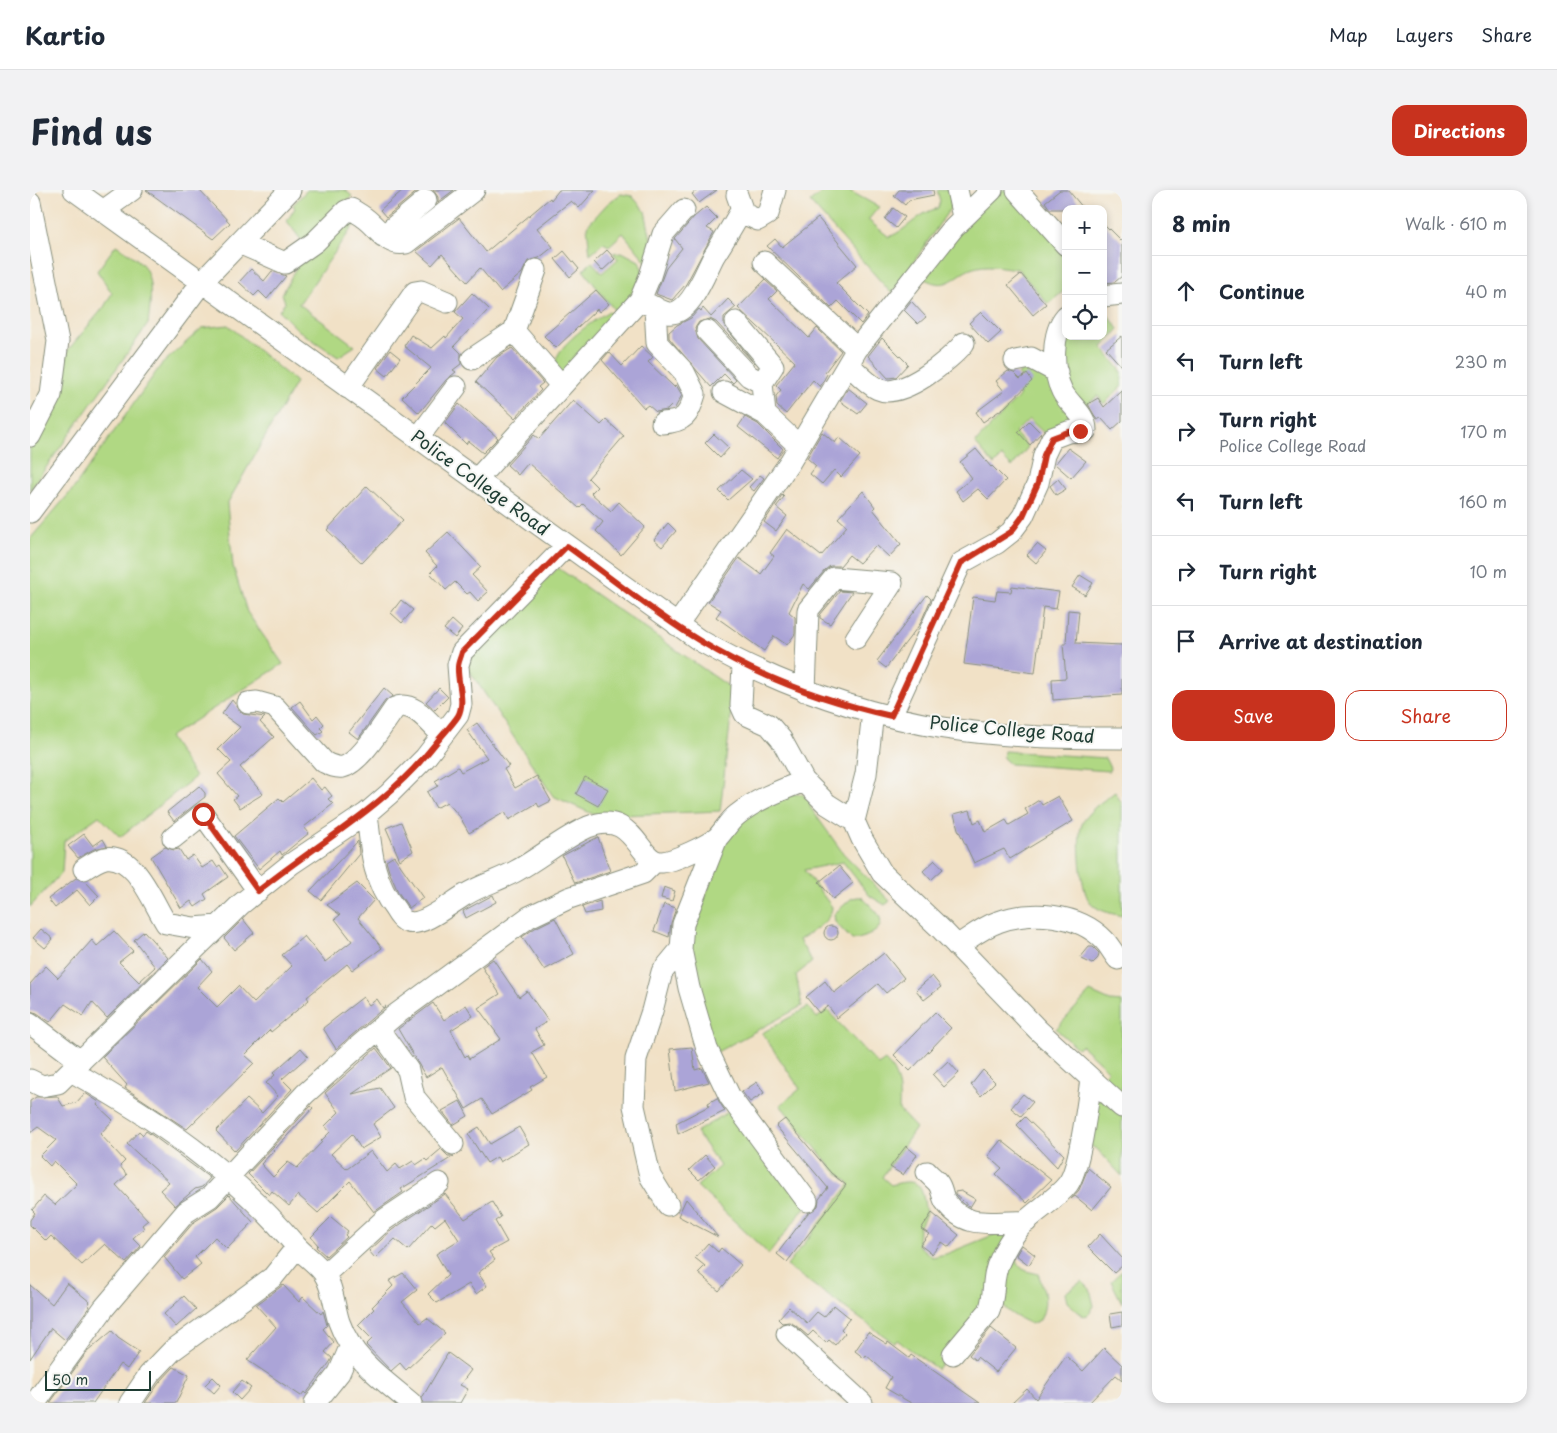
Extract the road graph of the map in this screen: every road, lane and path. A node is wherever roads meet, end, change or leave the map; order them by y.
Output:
1 (74, 190) edge
2 (132, 190) edge
3 (290, 190) edge
4 (474, 190) edge
5 (775, 190) edge
6 (957, 190) edge
7 (992, 190) edge
8 (1017, 190) edge
9 (426, 200) dead end
10 (30, 202) edge
11 (684, 210) dead end
12 (103, 211) junction
13 (963, 217) junction
14 (383, 236) junction
15 (1062, 241) edge
16 (239, 243) junction
17 (764, 262) dead end
18 (536, 270) dead end
19 (202, 282) junction
20 (1122, 294) edge
21 (1107, 296) edge
22 (447, 302) dead end
23 (648, 303) junction
24 (736, 322) dead end
25 (1062, 323) edge
26 (514, 331) junction
27 (707, 331) dead end
28 (964, 343) dead end
29 (853, 357) junction
30 (472, 359) dead end
31 (1015, 361) dead end
32 (1057, 372) junction
33 (762, 383) junction
34 (562, 385) junction
35 (456, 386) dead end
36 (348, 388) junction
37 (724, 392) dead end
38 (765, 414) junction
39 (662, 423) dead end
40 (30, 436) edge
41 (418, 438) junction
42 (799, 446) junction
43 (476, 480) junction
44 (30, 512) edge
45 (567, 546) junction
46 (677, 625) junction
47 (856, 638) dead end
48 (743, 666) junction
49 (805, 691) junction
50 (248, 703) dead end
51 (882, 714) junction
52 (442, 735) junction
53 (1121, 741) edge
54 (804, 781) junction
55 (367, 813) junction
56 (854, 821) junction
57 (173, 838) dead end
58 (717, 838) junction
59 (654, 862) junction
60 (84, 869) dead end
61 (258, 891) junction
62 (218, 926) junction
63 (957, 946) junction
64 (681, 949) junction
65 (1118, 959) dead end
66 (30, 1023) edge
67 (379, 1030) junction
68 (75, 1066) junction
69 (1091, 1079) junction
70 (30, 1080) edge
71 (1122, 1107) edge
72 (452, 1144) dead end
73 (927, 1172) dead end
74 (229, 1177) junction
75 (438, 1183) dead end
76 (807, 1201) dead end
77 (668, 1205) dead end
78 (1026, 1222) junction
79 (297, 1247) junction
80 (324, 1274) junction
81 (787, 1334) dead end
82 (351, 1345) junction
83 (953, 1354) dead end
84 (35, 1403) edge
85 (130, 1403) edge
86 (315, 1403) edge
87 (411, 1403) edge
88 (862, 1403) edge

1 - 12 street, Police College Road
2 - 12 street
3 - 16 street
4 - 14 street
5 - 23 street
6 - 13 street
7 - 13 street
8 - 15 street
9 - 14 street
10 - 40 street
11 - 23 street
12 - 19 street, Police College Road
13 - 29 street
14 - 16 street
16 - 19 street
17 - 29 street
18 - 26 street
19 - 36 street, Police College Road
19 - 44 street
20 - 21 street
22 - 36 street
23 - 34 street
23 - 39 street
24 - 33 street
25 - 32 street
26 - 30 street
26 - 34 street
27 - 33 street
28 - 29 street
29 - 42 street
31 - 32 street
32 - 51 street
33 - 38 street
34 - 43 street
35 - 41 street
36 - 41 street, Police College Road
37 - 38 street
38 - 42 street
41 - 43 street, Police College Road
42 - 46 street
43 - 45 street, Police College Road
45 - 46 street, Police College Road
45 - 52 street
46 - 48 street, Police College Road
47 - 49 street
48 - 49 street, Police College Road
48 - 54 street
49 - 51 street, Police College Road
50 - 52 street
51 - 53 street, Police College Road
51 - 56 street
52 - 55 street
54 - 56 street
54 - 58 street
55 - 59 street
55 - 61 street
56 - 63 street
57 - 61 street
58 - 59 street
58 - 64 street
59 - 67 street
60 - 62 street
61 - 62 street
62 - 68 street
63 - 65 street
63 - 69 street
64 - 76 street
64 - 77 street
66 - 68 street
67 - 72 street
67 - 74 street
68 - 70 street
68 - 74 street
69 - 71 street
69 - 78 street
73 - 78 street
74 - 79 street
74 - 84 street
75 - 80 street
78 - 83 street
79 - 80 street
79 - 85 street
80 - 82 street
81 - 88 street
82 - 86 street
82 - 87 street

